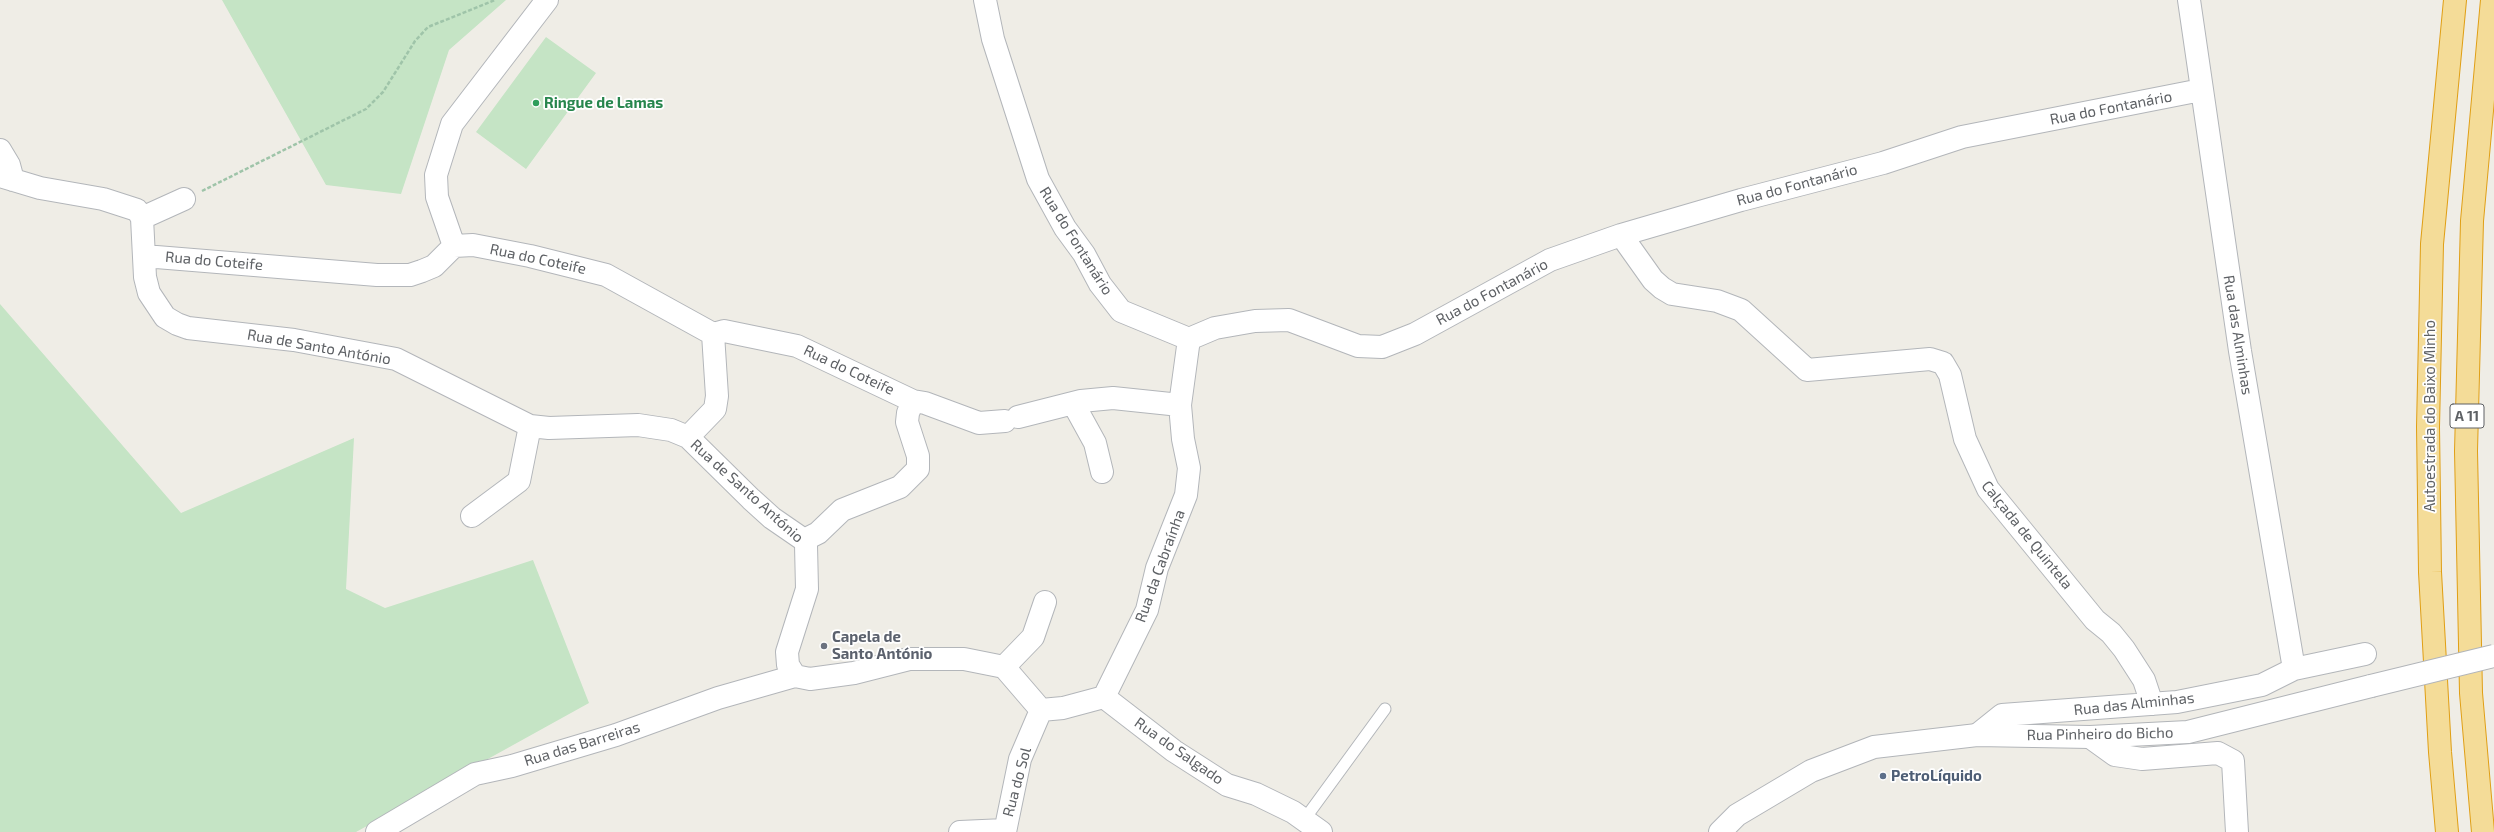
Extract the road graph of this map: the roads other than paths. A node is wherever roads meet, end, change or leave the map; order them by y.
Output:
1 (547, 0) edge
2 (985, 0) edge
3 (2189, 0) edge
4 (2455, 0) edge
5 (2492, 0) edge
6 (2201, 90) junction
7 (0, 150) edge
8 (6, 178) edge
9 (184, 199) road end
10 (142, 218) junction
11 (1621, 235) junction
12 (454, 246) junction
13 (144, 256) junction
14 (713, 334) junction
15 (1189, 339) junction
16 (914, 401) junction
17 (1073, 403) junction
18 (1180, 405) junction
19 (530, 426) junction
20 (688, 438) junction
21 (1102, 472) dead end
22 (472, 516) dead end
23 (804, 540) junction
24 (1045, 602) dead end
25 (2365, 654) dead end
26 (2494, 656) edge
27 (1004, 667) junction
28 (2294, 670) junction
29 (795, 676) junction
30 (1104, 697) junction
31 (2152, 704) junction
32 (1385, 709) dead end
33 (1041, 710) junction
34 (1977, 735) junction
35 (2090, 737) junction
36 (1313, 826) edge
37 (1005, 831) edge
38 (377, 832) edge
39 (960, 832) edge
40 (1720, 832) edge
41 (2237, 832) edge
42 (2447, 832) edge
43 (2483, 832) edge

1 - 12 street
2 - 15 street, Rua do Fontanário
3 - 6 street, Rua das Alminhas
4 - 42 highway, Autoestrada do Baixo Minho / A 11
5 - 43 highway, A 11
6 - 11 street, Rua do Fontanário
6 - 28 street, Rua das Alminhas
7 - 8 street
8 - 10 street
9 - 10 street
10 - 13 street, Rua de Santo António
11 - 15 street, Rua do Fontanário
11 - 31 street, Calçada de Quintela
12 - 13 street, Rua do Coteife
12 - 14 street, Rua do Coteife
13 - 19 street, Rua de Santo António
14 - 16 street, Rua do Coteife
14 - 20 street
15 - 18 street, Rua da Cabraínha
16 - 17 street
16 - 23 street
17 - 18 street
17 - 21 street
18 - 30 street, Rua da Cabraínha
19 - 20 street, Rua de Santo António
19 - 22 street
20 - 23 street, Rua de Santo António
23 - 29 street, Rua de Santo António
24 - 27 street
25 - 28 street, Rua das Alminhas
26 - 35 street, Rua Pinheiro do Bicho, bridge
27 - 29 street
27 - 33 street
28 - 31 street, Rua das Alminhas
29 - 38 street, Rua das Barreiras
30 - 33 street
30 - 36 street, Rua do Salgado
31 - 34 street, Rua das Alminhas
32 - 36 lane
33 - 37 street, Rua do Sol
34 - 35 street, Rua Pinheiro do Bicho
34 - 40 street, Rua Pinheiro do Bicho
35 - 41 street
37 - 39 street

